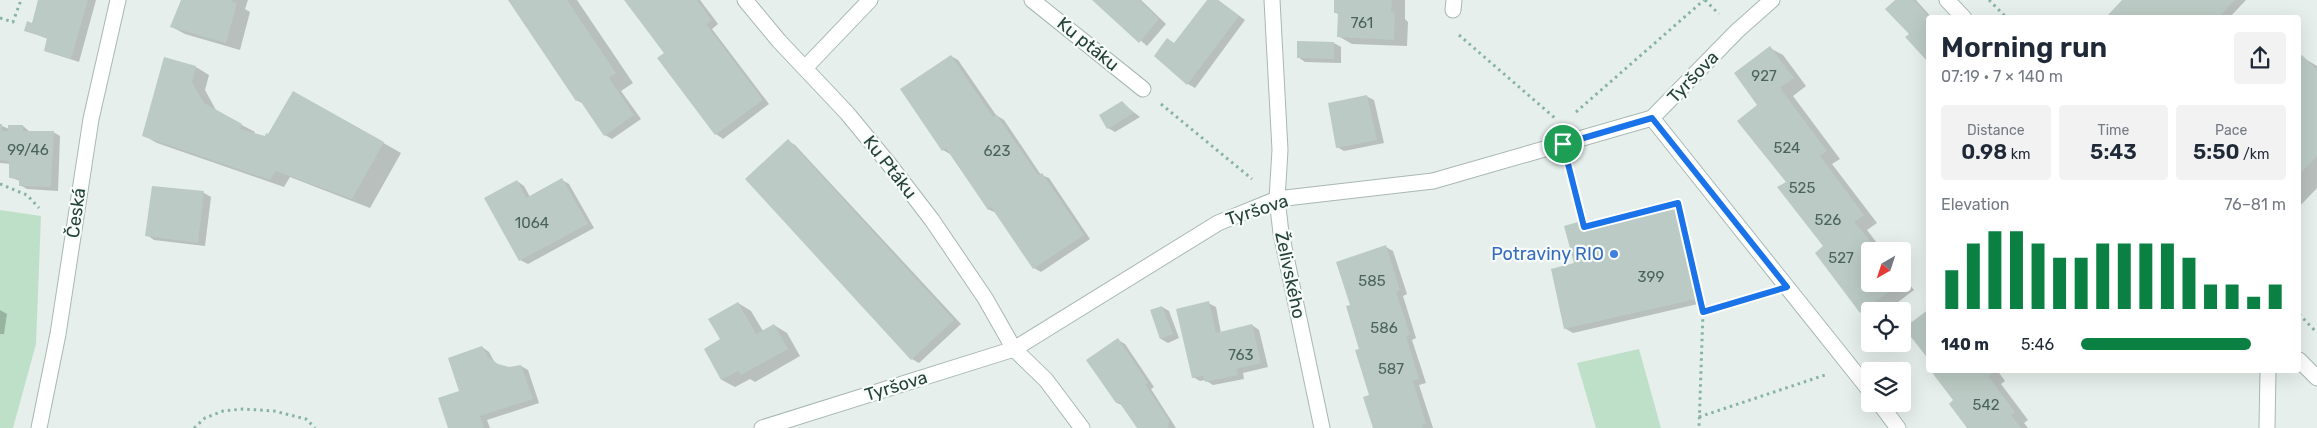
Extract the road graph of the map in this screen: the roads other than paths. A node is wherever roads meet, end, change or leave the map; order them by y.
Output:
1 (118, 0) edge
2 (745, 0) edge
3 (870, 0) edge
4 (1032, 0) edge
5 (1272, 0) edge
6 (1772, 0) edge
7 (1947, 0) edge
8 (1961, 15) edge
9 (805, 68) junction
10 (1143, 89) road end
11 (1652, 118) junction
12 (1277, 199) junction
13 (1014, 349) junction
14 (2301, 362) edge
15 (2268, 373) edge
16 (1861, 378) edge
17 (2317, 378) edge
18 (1886, 412) edge
19 (39, 428) edge
20 (766, 428) edge
21 (1082, 428) edge
22 (1322, 428) edge
23 (1898, 428) edge
24 (2267, 428) edge

1 - 19 street, Česká
2 - 9 street, Ku Ptáku
3 - 9 street
4 - 10 street, Ku ptáku
5 - 12 street, Želivského
6 - 11 street, Tyršova
7 - 8 street
9 - 13 street, Ku Ptáku
11 - 12 street, Tyršova
11 - 16 street
12 - 13 street, Tyršova
12 - 22 street, Želivského
13 - 20 street, Tyršova
13 - 21 street, Ku Ptáku
14 - 17 street
15 - 24 street
18 - 23 street

